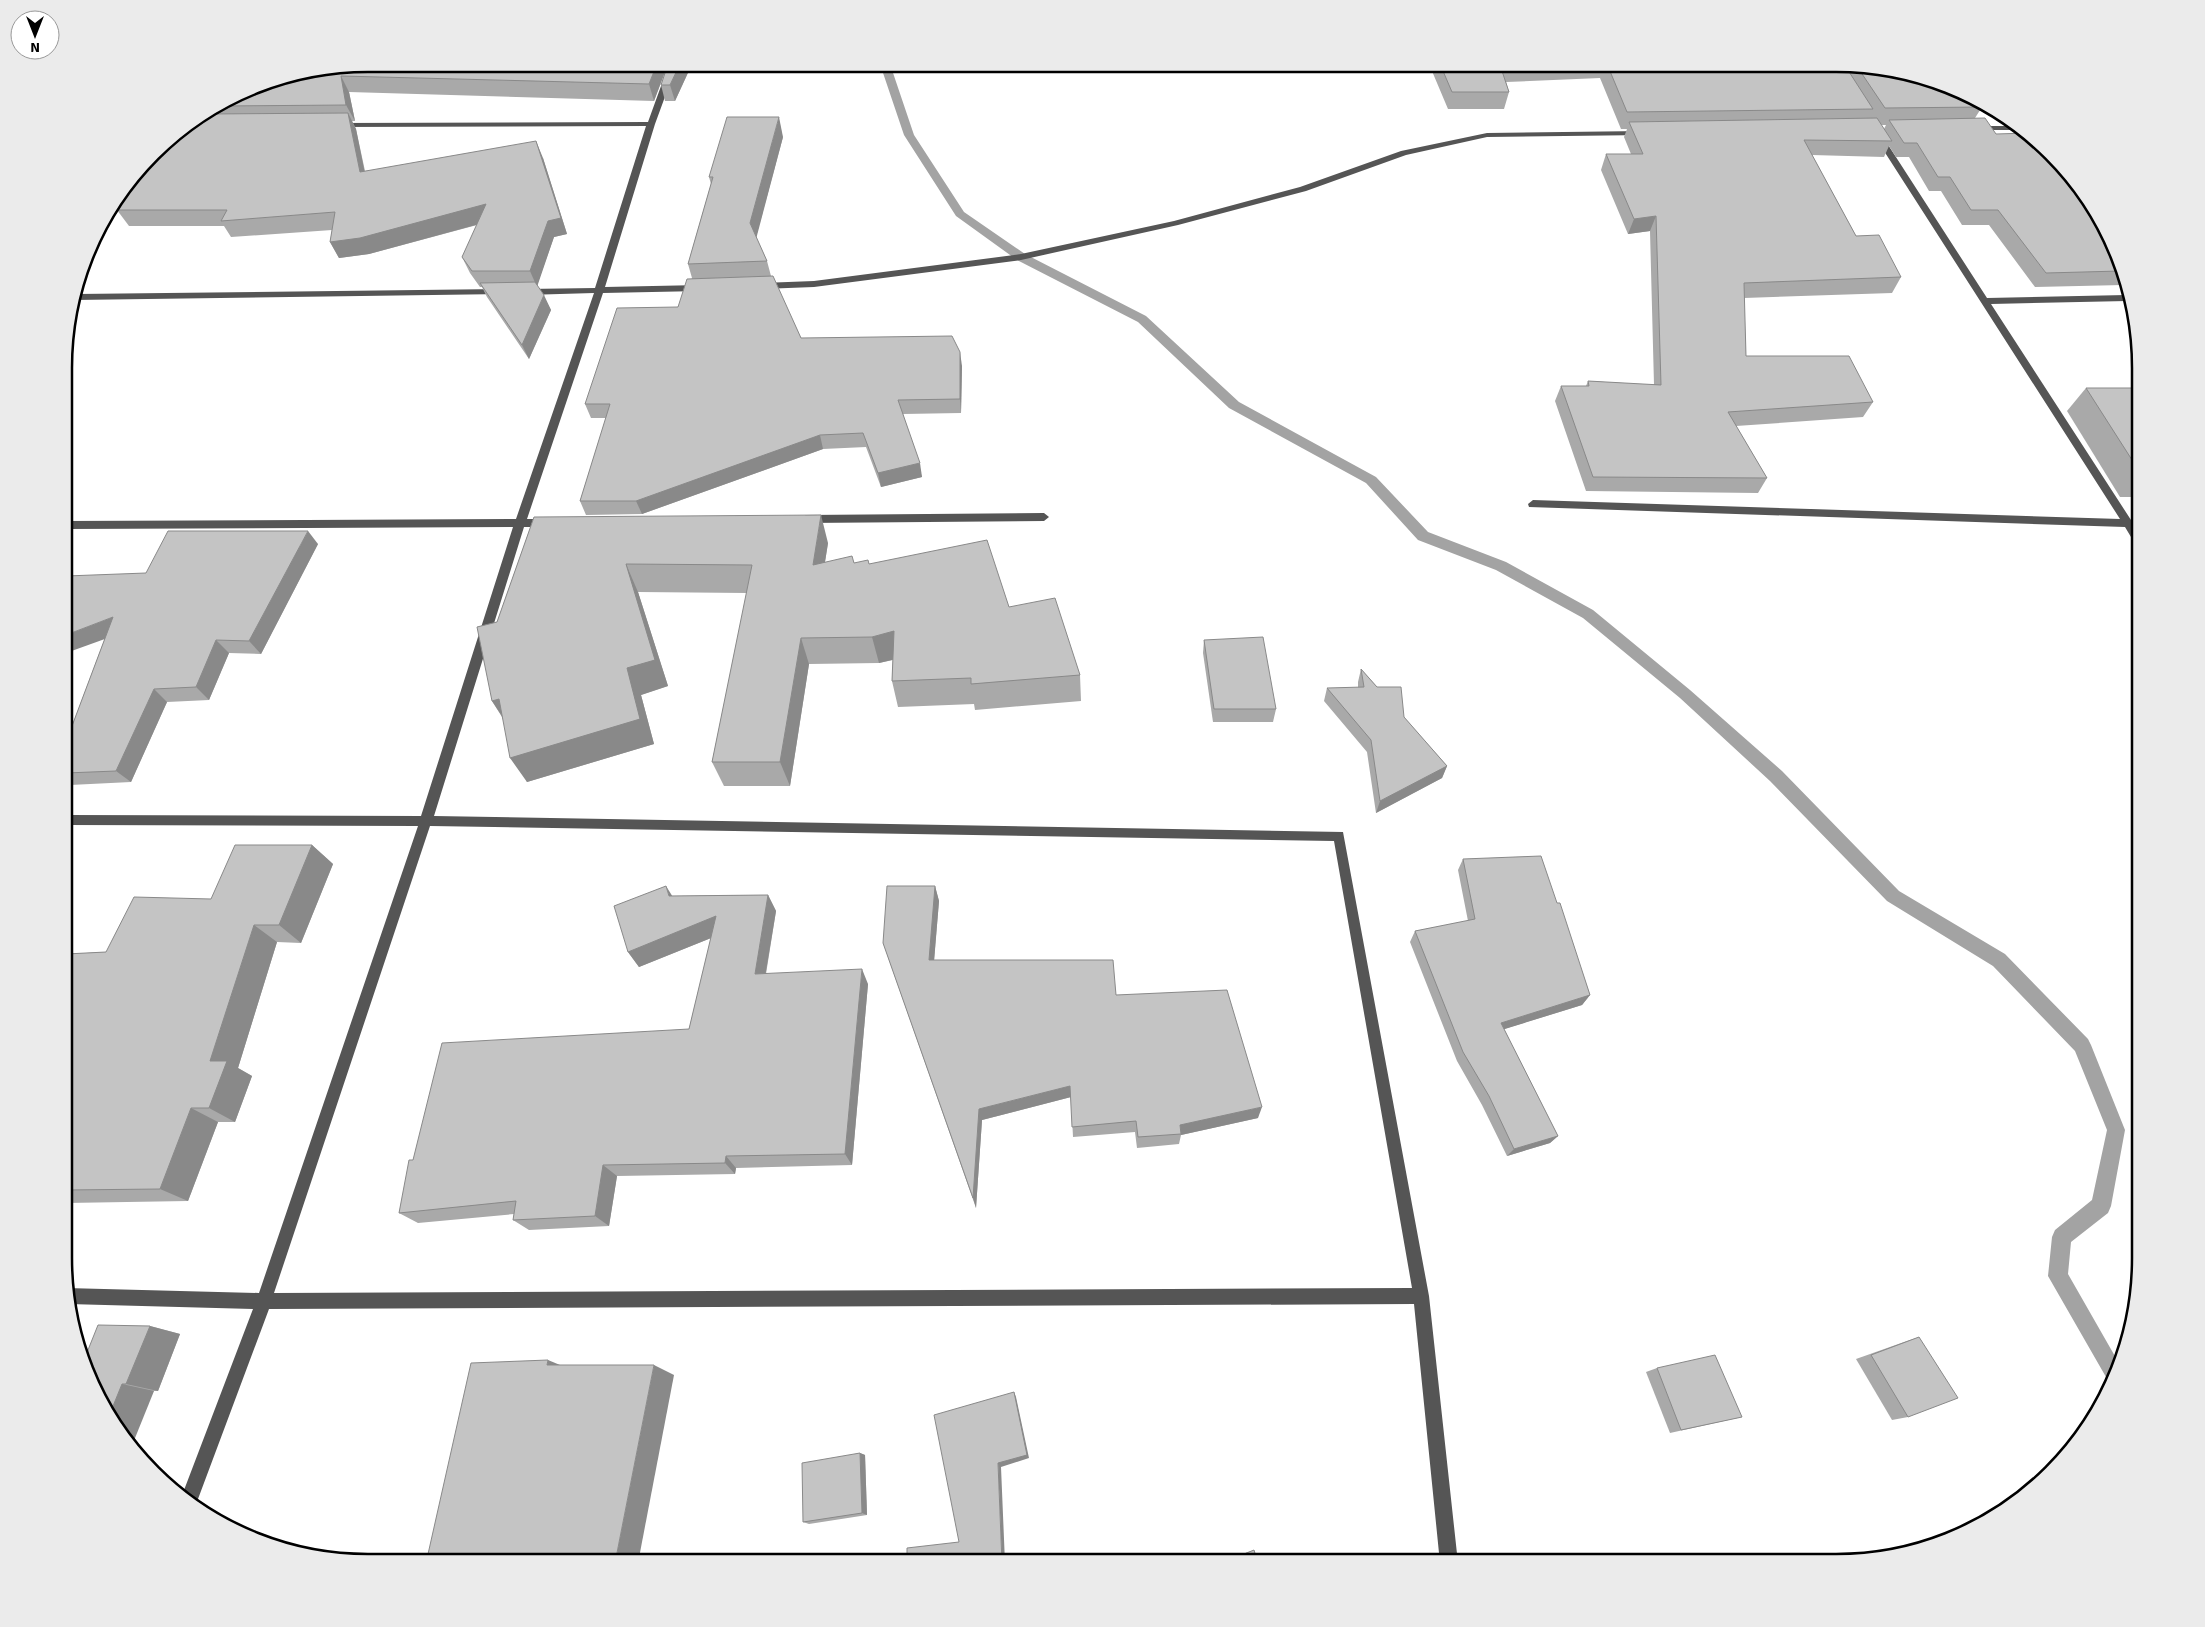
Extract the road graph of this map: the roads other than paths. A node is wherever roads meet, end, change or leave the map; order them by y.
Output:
1 (670, 73) edge
2 (651, 124) junction
3 (327, 125) edge
4 (1964, 128) edge
5 (2009, 128) edge
6 (1884, 129) edge
7 (1656, 132) edge
8 (756, 286) edge
9 (707, 288) edge
10 (599, 291) junction
11 (82, 297) edge
12 (2124, 298) edge
13 (1984, 301) junction
14 (1533, 504) dead end
15 (1044, 517) dead end
16 (796, 520) edge
17 (559, 522) edge
18 (520, 523) junction
19 (2127, 524) junction
20 (2132, 524) edge
21 (72, 525) edge
22 (2132, 531) edge
23 (72, 820) edge
24 (426, 821) junction
25 (75, 1296) edge
26 (1421, 1296) junction
27 (264, 1300) junction
28 (191, 1495) edge
29 (1448, 1554) edge

1 - 2 street
2 - 3 street
2 - 10 street
4 - 5 street
6 - 13 street
7 - 8 street
9 - 10 street
10 - 11 street
10 - 18 street
12 - 13 street
13 - 19 street
14 - 19 street
15 - 16 street
17 - 18 street
18 - 21 street
18 - 24 street
19 - 20 street
19 - 22 street
23 - 24 street
24 - 26 street
24 - 27 street
25 - 27 street
26 - 27 street
26 - 29 street
27 - 28 street

